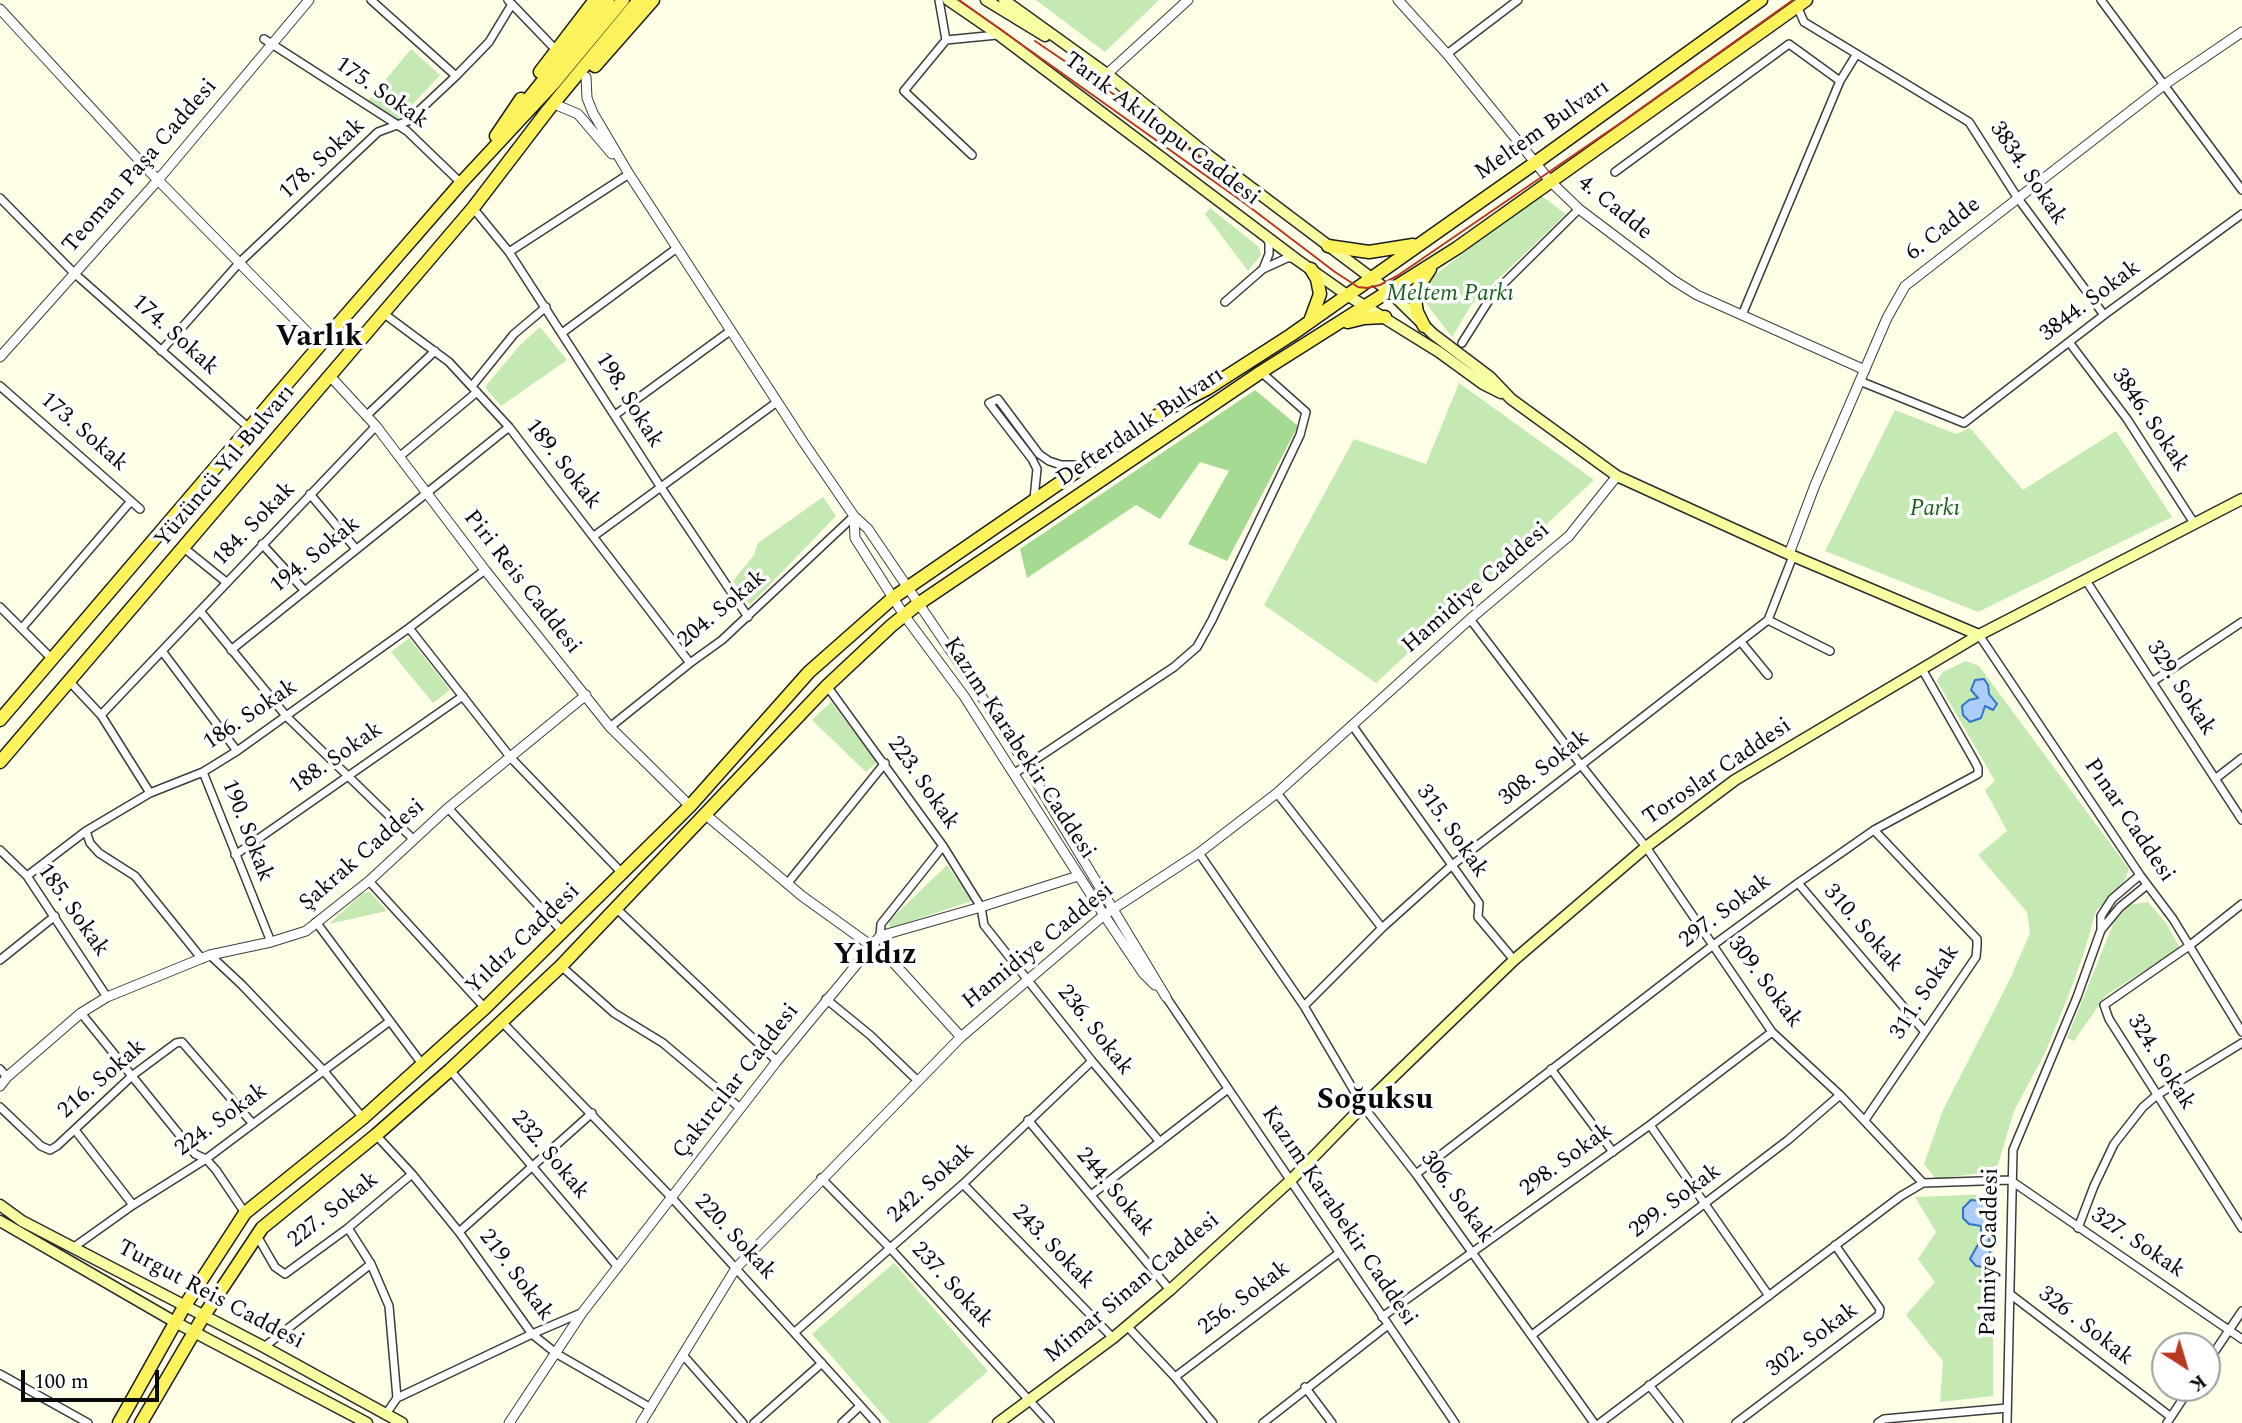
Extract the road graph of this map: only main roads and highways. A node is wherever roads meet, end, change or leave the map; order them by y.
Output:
1 (595, 0) edge
2 (608, 0) edge
3 (623, 0) edge
4 (639, 0) edge
5 (653, 0) edge
6 (948, 0) edge
7 (986, 0) edge
8 (1004, 0) edge
9 (1761, 0) edge
10 (1801, 3) edge
11 (1079, 53) junction
12 (472, 171) junction
13 (490, 184) junction
14 (1417, 245) junction
15 (1328, 246) junction
16 (1433, 264) junction
17 (1311, 268) junction
18 (1370, 278) junction
19 (1390, 292) junction
20 (1347, 295) junction
21 (1367, 306) junction
22 (1385, 317) junction
23 (1310, 321) junction
24 (1424, 326) junction
25 (1329, 330) junction
26 (1511, 398) junction
27 (2242, 499) edge
28 (908, 589) joint
29 (918, 604) joint
30 (1979, 635) junction
31 (0, 720) edge
32 (0, 762) edge
33 (1290, 1181) joint
34 (0, 1205) edge
35 (0, 1221) edge
36 (184, 1307) junction
37 (203, 1317) junction
38 (175, 1322) junction
39 (194, 1332) junction
40 (119, 1423) edge
41 (141, 1423) edge
42 (367, 1423) edge
43 (402, 1423) edge
44 (998, 1423) edge

1 - 12 main road
2 - 12 main road
3 - 12 main road, Yüzüncü Yıl Bulvarı
4 - 13 main road, Yüzüncü Yıl Bulvarı
5 - 13 main road
6 - 17 main road, Tarık Akıltopu Caddesi
7 - 11 main road
8 - 11 main road, Tarık Akıltopu Caddesi
9 - 14 main road, Meltem Bulvarı
10 - 16 main road, Meltem Bulvarı
11 - 15 main road, Tarık Akıltopu Caddesi
12 - 31 main road, Yüzüncü Yıl Bulvarı
13 - 32 main road, Yüzüncü Yıl Bulvarı
14 - 15 main road
14 - 18 main road, Meltem Bulvarı
15 - 18 main road, Tarık Akıltopu Caddesi
16 - 19 main road, Meltem Bulvarı
16 - 24 main road
17 - 20 main road, Tarık Akıltopu Caddesi
17 - 23 main road
18 - 19 main road, Tarık Akıltopu Caddesi
18 - 20 main road, Meltem Bulvarı
19 - 21 main road, Defterdalık Bulvarı
19 - 24 main road, Tarık Akıltopu Caddesi
20 - 21 main road, Tarık Akıltopu Caddesi
20 - 23 main road, Defterdalık Bulvarı
21 - 22 main road, Tarık Akıltopu Caddesi
21 - 25 main road, Defterdalık Bulvarı
22 - 25 main road
22 - 26 main road, Tarık Akıltopu Caddesi
23 - 28 main road, Defterdalık Bulvarı
24 - 26 main road, Tarık Akıltopu Caddesi
25 - 29 main road, Defterdalık Bulvarı
26 - 30 main road
27 - 30 main road, Toroslar Caddesi
28 - 36 main road, Yıldız Caddesi
29 - 37 main road, Yıldız Caddesi
30 - 33 main road, Toroslar Caddesi
33 - 44 main road, Mimar Sinan Caddesi
34 - 36 main road, Turgut Reis Caddesi
35 - 38 main road, Turgut Reis Caddesi
36 - 37 main road, Turgut Reis Caddesi
36 - 38 main road, Yıldız Caddesi
37 - 39 main road, Yıldız Caddesi
37 - 43 main road, Turgut Reis Caddesi
38 - 39 main road, Turgut Reis Caddesi
38 - 40 main road, Yıldız Caddesi
39 - 41 main road, Yıldız Caddesi
39 - 42 main road, Turgut Reis Caddesi

